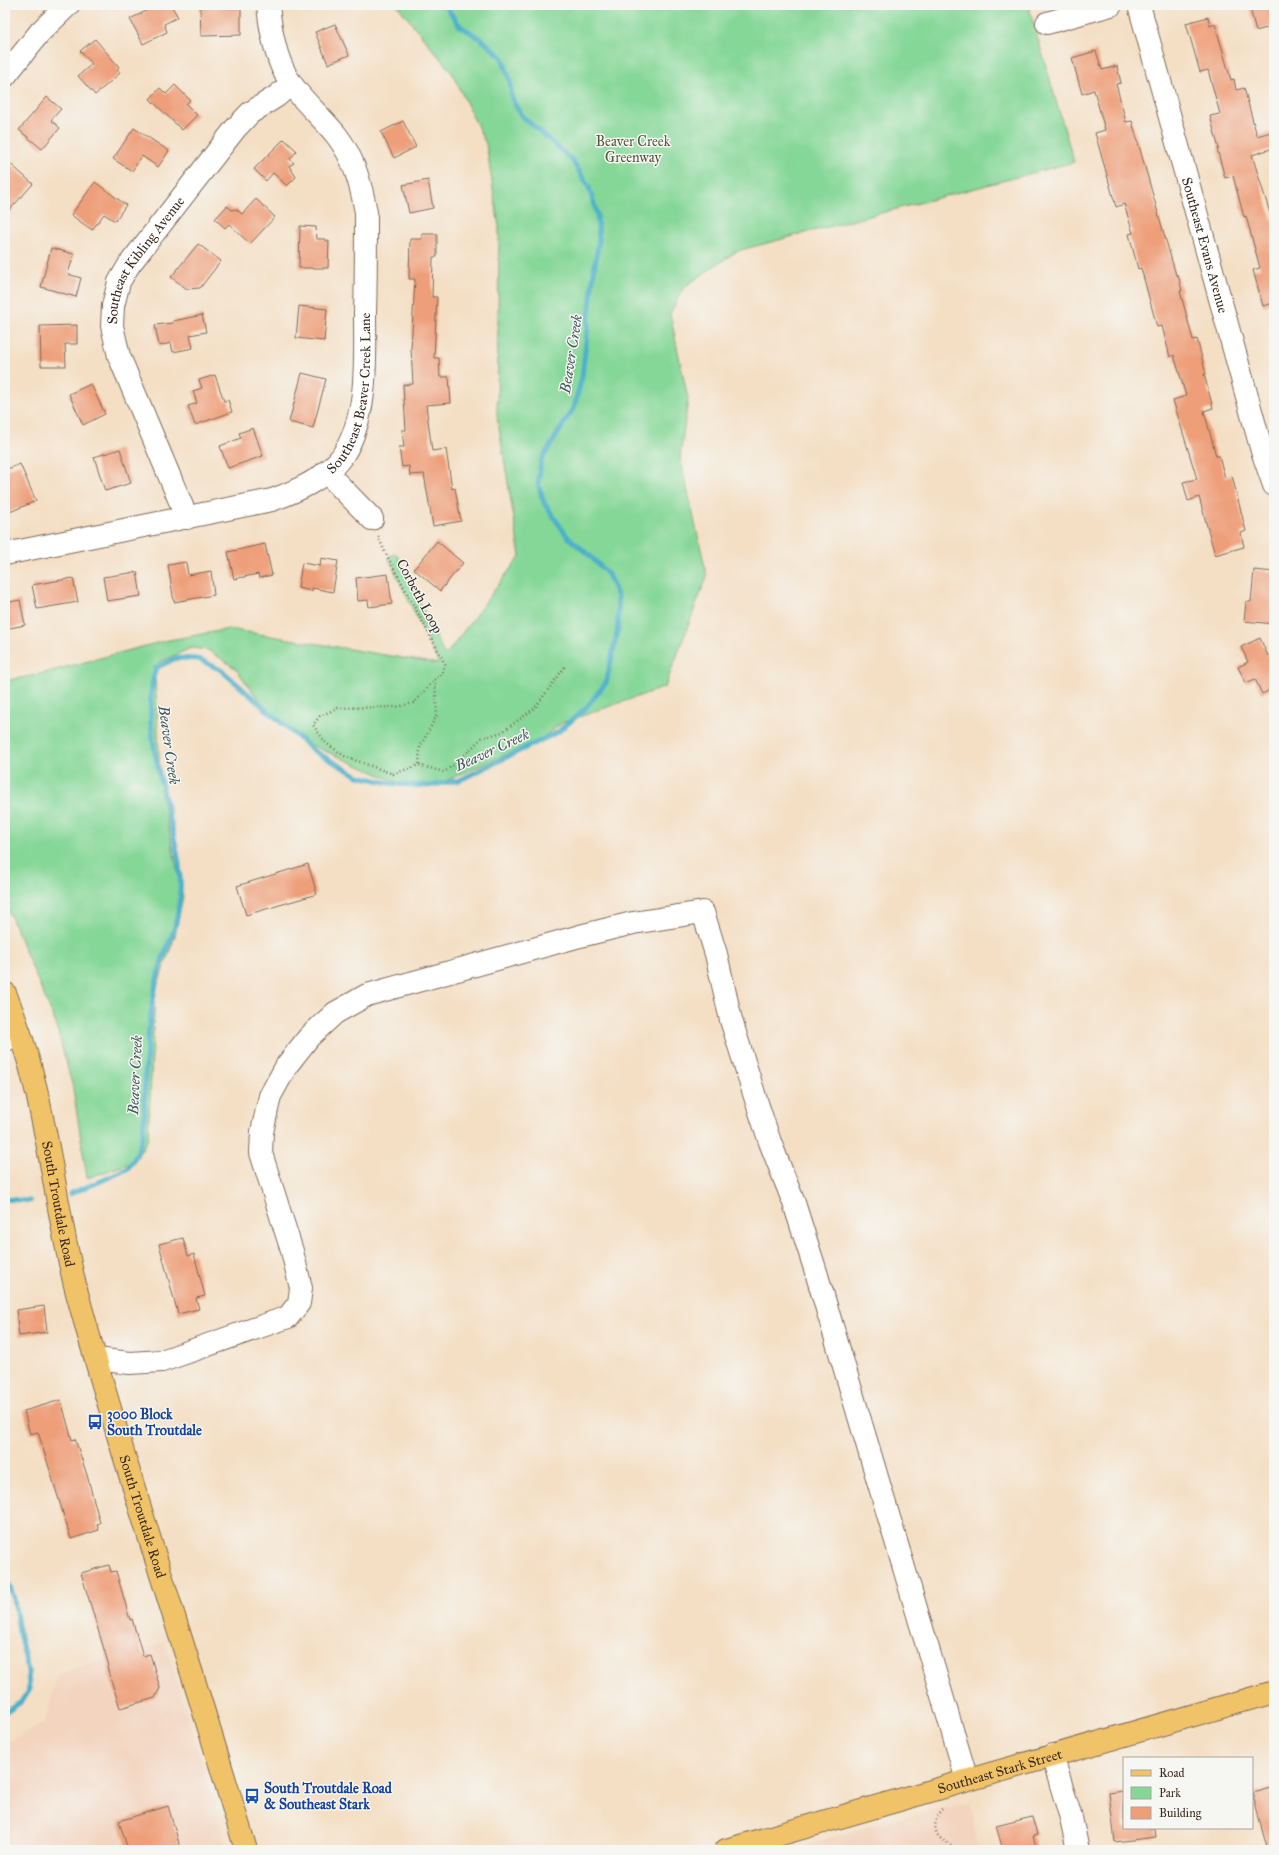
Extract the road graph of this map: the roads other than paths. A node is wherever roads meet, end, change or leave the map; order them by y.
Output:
1 (68, 5) edge
2 (268, 5) edge
3 (1111, 5) edge
4 (1139, 5) edge
5 (1047, 23) dead end
6 (5, 76) edge
7 (292, 84) junction
8 (326, 472) junction
9 (1274, 485) edge
10 (187, 518) junction
11 (372, 519) road end
12 (5, 554) edge
13 (5, 993) edge
14 (13, 1037) edge
15 (96, 1359) junction
16 (1274, 1692) edge
17 (1052, 1755) junction
18 (968, 1780) junction
19 (246, 1850) edge
20 (726, 1850) edge
21 (1078, 1850) edge

1 - 6 street
2 - 7 street, Southeast Beaver Creek Lane
3 - 5 street
4 - 9 street, Southeast Evans Avenue
7 - 8 street, Southeast Beaver Creek Lane
7 - 10 street, Southeast Kibling Avenue
8 - 10 street, Southeast Beaver Creek Lane
8 - 11 street
10 - 12 street, Southeast Beaver Creek Lane
13 - 14 main road, South Troutdale Road
14 - 15 main road, South Troutdale Road
15 - 18 street
15 - 19 main road, South Troutdale Road
16 - 17 main road, Southeast Stark Street
17 - 18 main road, Southeast Stark Street
17 - 21 street
18 - 20 main road, Southeast Stark Street

